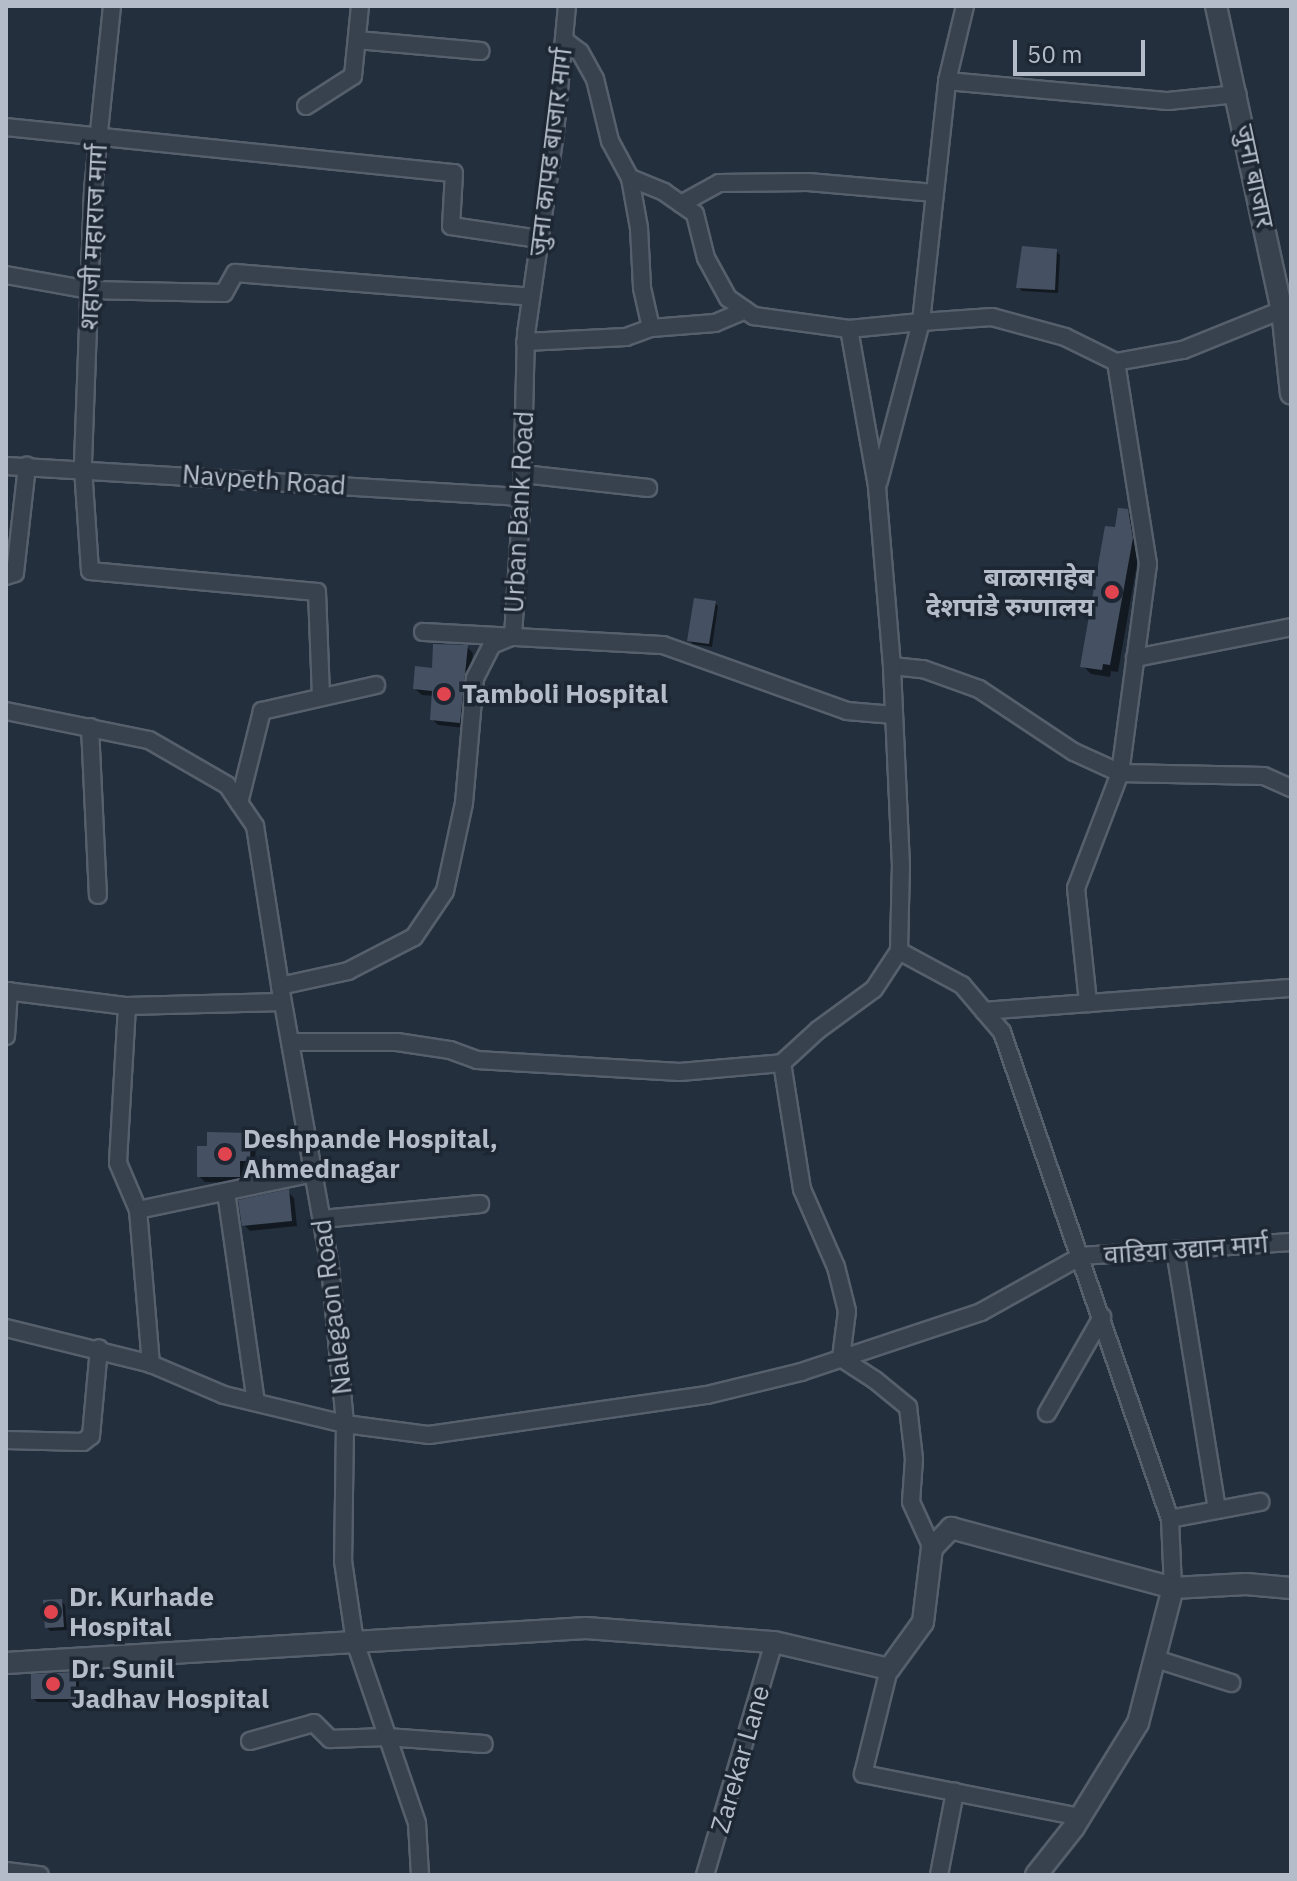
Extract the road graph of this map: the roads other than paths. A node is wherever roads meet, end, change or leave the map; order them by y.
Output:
1 (112, 6) edge
2 (360, 6) edge
3 (567, 6) edge
4 (965, 6) edge
5 (1216, 6) edge
6 (357, 40) junction
7 (564, 40) junction
8 (481, 51) dead end
9 (947, 81) junction
10 (1238, 94) junction
11 (306, 106) dead end
12 (6, 127) edge
13 (98, 135) junction
14 (630, 178) junction
15 (935, 193) junction
16 (681, 204) junction
17 (539, 239) junction
18 (6, 275) edge
19 (89, 290) junction
20 (531, 297) junction
21 (745, 310) junction
22 (1287, 311) edge
23 (921, 322) junction
24 (651, 328) junction
25 (849, 329) junction
26 (525, 342) junction
27 (1116, 362) junction
28 (1291, 394) edge
29 (6, 466) edge
30 (27, 466) junction
31 (83, 468) junction
32 (523, 474) junction
33 (877, 486) junction
34 (648, 488) dead end
35 (522, 497) junction
36 (6, 576) edge
37 (1291, 627) edge
38 (423, 632) dead end
39 (513, 636) junction
40 (1135, 658) junction
41 (892, 666) junction
42 (376, 685) dead end
43 (321, 697) junction
44 (6, 711) edge
45 (894, 715) junction
46 (90, 727) junction
47 (1120, 773) junction
48 (1291, 788) edge
49 (239, 803) junction
50 (98, 895) dead end
51 (899, 951) junction
52 (1291, 988) edge
53 (7, 991) edge
54 (281, 994) junction
55 (1088, 1003) junction
56 (127, 1006) junction
57 (984, 1011) junction
58 (6, 1036) edge
59 (290, 1042) junction
60 (782, 1063) junction
61 (314, 1173) junction
62 (226, 1192) junction
63 (480, 1204) dead end
64 (138, 1210) junction
65 (322, 1219) junction
66 (1291, 1242) edge
67 (1175, 1250) junction
68 (1081, 1256) junction
69 (1102, 1317) junction
70 (6, 1328) edge
71 (99, 1348) junction
72 (841, 1358) junction
73 (151, 1364) junction
74 (256, 1402) junction
75 (1047, 1413) dead end
76 (345, 1424) junction
77 (6, 1440) edge
78 (1260, 1502) dead end
79 (1217, 1510) junction
80 (1170, 1519) junction
81 (932, 1548) junction
82 (1173, 1588) junction
83 (1291, 1588) edge
84 (355, 1642) junction
85 (774, 1642) junction
86 (1156, 1659) junction
87 (6, 1663) edge
88 (889, 1669) junction
89 (1231, 1683) dead end
90 (386, 1737) junction
91 (250, 1741) dead end
92 (484, 1744) dead end
93 (955, 1792) junction
94 (1080, 1817) junction
95 (6, 1871) edge
96 (40, 1875) edge
97 (420, 1875) edge
98 (705, 1875) edge
99 (939, 1875) edge
100 (1036, 1875) edge

1 - 13 street, शहाजी महाराज मार्ग
2 - 6 street
3 - 7 street, जुना कापड बाजार मार्ग
4 - 9 street
5 - 10 street, जुना बाजार
6 - 8 street
6 - 11 street
7 - 14 street
7 - 17 street, जुना कापड बाजार मार्ग
9 - 10 street
9 - 15 street
10 - 22 street, जुना बाजार
12 - 13 street
13 - 17 street
13 - 19 street, शहाजी महाराज मार्ग
14 - 16 street
14 - 24 street
15 - 16 street
15 - 23 street
16 - 21 street
17 - 20 street, जुना कापड बाजार मार्ग
18 - 19 street
19 - 20 street
19 - 31 street, शहाजी महाराज मार्ग
20 - 26 street, Urban Bank Road
21 - 24 street
21 - 25 street
22 - 27 street
22 - 28 street, जुना बाजार
23 - 25 street
23 - 27 street
23 - 33 street
24 - 26 street
25 - 33 street
26 - 32 street, Urban Bank Road
27 - 40 street
29 - 30 street, Navpeth Road
30 - 31 street, Navpeth Road
30 - 36 street
31 - 35 street, Navpeth Road
31 - 43 street, शहाजी महाराज मार्ग
32 - 34 street
32 - 35 street, Urban Bank Road
33 - 41 street
35 - 39 street, Urban Bank Road
37 - 40 street
38 - 39 street
39 - 45 street
39 - 54 street, Urban Bank Road
40 - 47 street
41 - 45 street
41 - 47 street
42 - 43 street
43 - 49 street
44 - 46 street, Nalegaon Road
45 - 51 street
46 - 49 street, Nalegaon Road
46 - 50 street
47 - 48 street
47 - 55 street
49 - 54 street, Nalegaon Road
51 - 57 street
51 - 60 street
52 - 55 street
53 - 56 street, Urban Bank Road
53 - 58 street
54 - 56 street, Urban Bank Road
54 - 59 street, Nalegaon Road
55 - 57 street
56 - 64 street
57 - 68 street
59 - 60 street
59 - 61 street, Nalegaon Road
60 - 72 street
61 - 62 street
61 - 65 street, Nalegaon Road
62 - 64 street
62 - 74 street
63 - 65 street
64 - 73 street
65 - 76 street, Nalegaon Road
66 - 67 street, वाडिया उद्यान मार्ग
67 - 68 street, वाडिया उद्यान मार्ग
67 - 79 street
68 - 69 street
68 - 72 street
69 - 75 street
69 - 80 street
70 - 71 street
71 - 73 street
71 - 77 street
72 - 76 street
72 - 81 street
73 - 74 street
74 - 76 street
76 - 84 street, Nalegaon Road
78 - 79 street
79 - 80 street
80 - 82 street
81 - 82 street
81 - 88 street
82 - 83 street
82 - 86 street
84 - 85 street
84 - 87 street
84 - 90 street, Nalegaon Road
85 - 88 street
85 - 98 street, Zarekar Lane
86 - 89 street
86 - 94 street
88 - 93 street
90 - 91 street
90 - 92 street
90 - 97 street, Nalegaon Road
93 - 94 street
93 - 99 street
94 - 100 street
95 - 96 street

